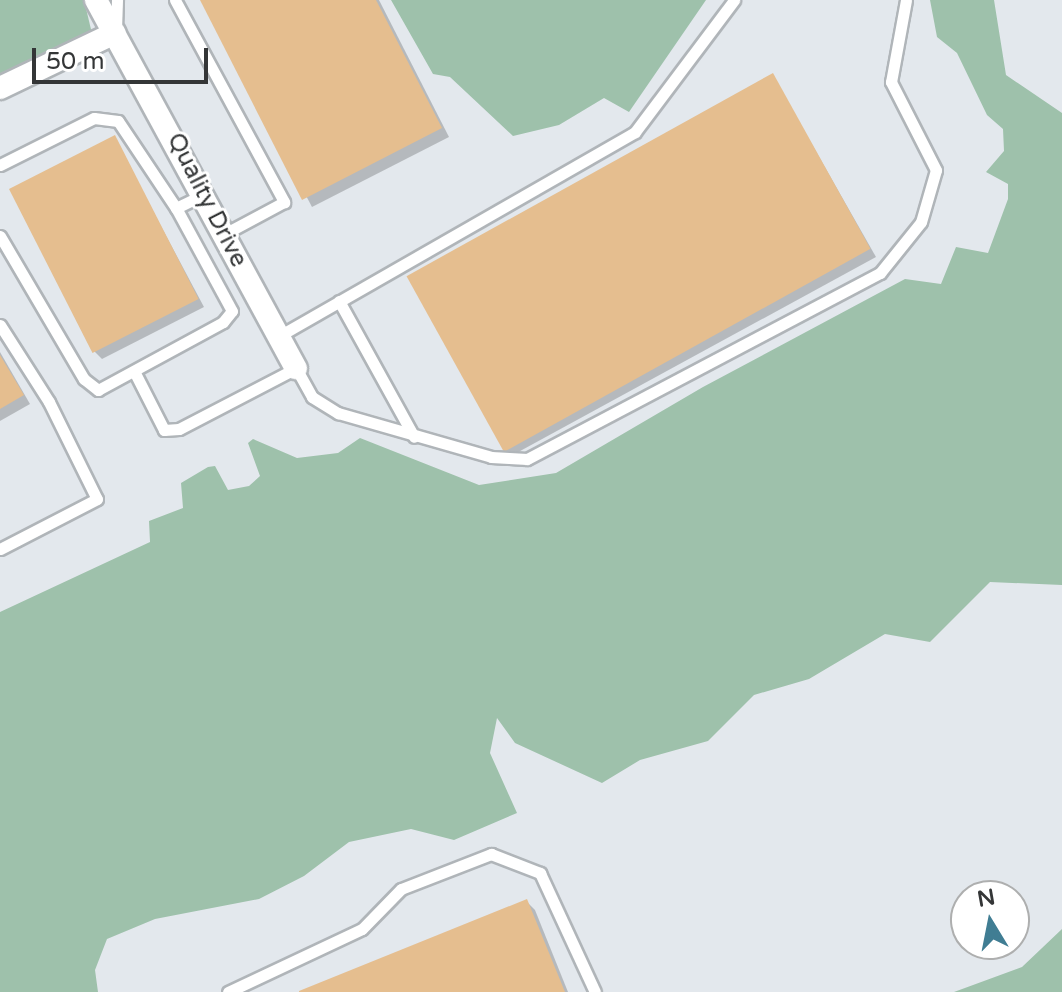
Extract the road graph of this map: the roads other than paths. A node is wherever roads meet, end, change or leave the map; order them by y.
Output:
1 (96, 0) edge
2 (117, 0) edge
3 (175, 0) edge
4 (734, 0) edge
5 (906, 0) edge
6 (115, 33) junction
7 (0, 88) edge
8 (0, 165) edge
9 (204, 195) junction
10 (176, 208) junction
11 (224, 234) junction
12 (0, 236) edge
13 (339, 301) junction
14 (0, 325) edge
15 (279, 336) junction
16 (296, 368) junction
17 (135, 373) junction
18 (414, 437) junction
19 (0, 549) edge
20 (228, 992) edge
21 (595, 992) edge

1 - 6 street, Quality Drive
2 - 6 lane
3 - 11 lane
4 - 13 lane
5 - 18 lane
6 - 7 street
6 - 9 street, Quality Drive
8 - 10 lane
9 - 10 lane
9 - 11 street, Quality Drive
10 - 17 lane
11 - 15 street, Quality Drive
12 - 17 lane
13 - 15 lane
13 - 18 lane
14 - 19 lane
15 - 16 street, Quality Drive
16 - 17 lane
16 - 18 lane
20 - 21 lane

